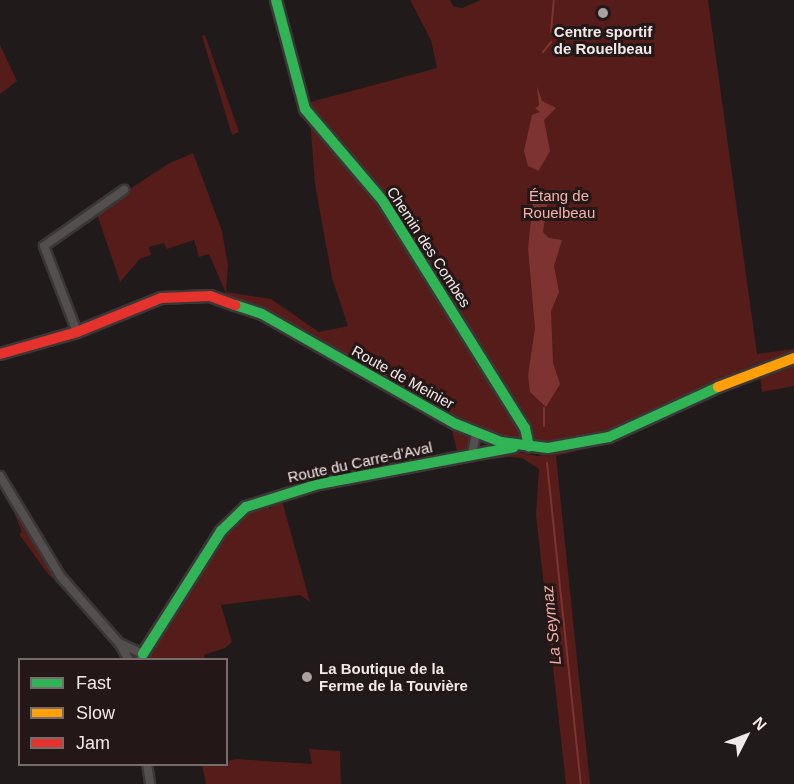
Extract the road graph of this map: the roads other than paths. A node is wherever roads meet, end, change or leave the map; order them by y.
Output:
1 (276, 0) edge
2 (123, 190) dead end
3 (77, 332) junction
4 (1, 352) edge
5 (794, 358) edge
6 (476, 433) junction
7 (524, 447) junction
8 (472, 454) junction
9 (0, 476) edge
10 (120, 643) junction
11 (141, 657) edge
12 (128, 658) edge
13 (147, 766) edge
14 (150, 784) edge

1 - 7 street, Chemin des Combes
2 - 3 street
3 - 4 street, Route de Meinier
3 - 6 street, Route de Meinier
5 - 7 street, Route de Meinier
6 - 7 street, Route de Meinier
6 - 8 street
7 - 8 street, Route du Carre-d'Aval
8 - 11 street, Route du Carre-d'Aval
9 - 10 street
10 - 11 street
10 - 12 street
13 - 14 street

